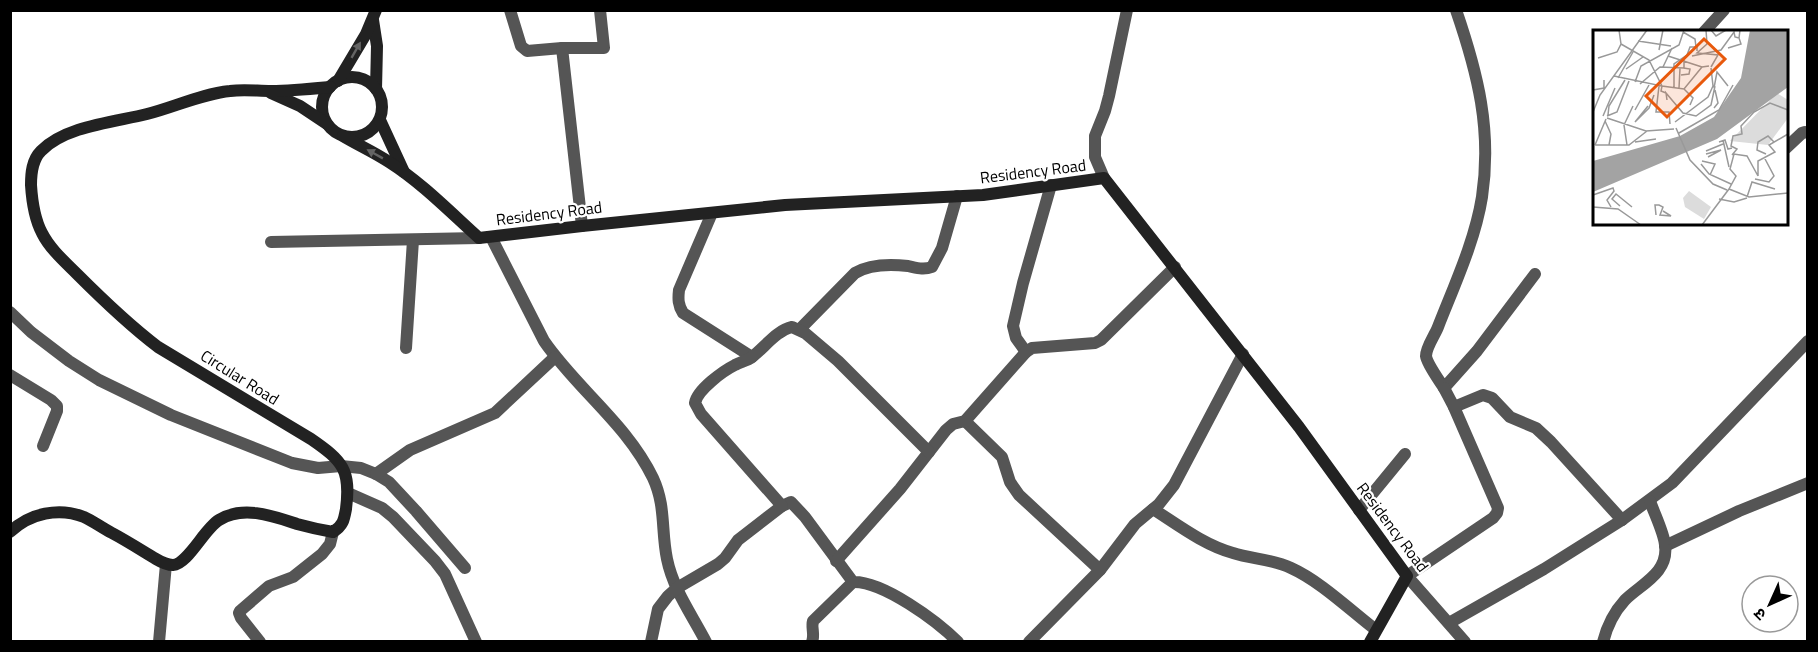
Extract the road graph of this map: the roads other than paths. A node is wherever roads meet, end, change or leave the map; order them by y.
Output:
1 (510, 10) edge
2 (600, 10) edge
3 (1127, 10) edge
4 (1456, 10) edge
5 (1724, 10) edge
6 (374, 15) edge
7 (1706, 30) edge
8 (562, 48) junction
9 (334, 84) junction
10 (376, 89) junction
11 (267, 91) junction
12 (380, 120) junction
13 (327, 124) junction
14 (1808, 133) edge
15 (343, 136) junction
16 (1788, 146) edge
17 (405, 174) junction
18 (1104, 178) junction
19 (1051, 185) junction
20 (957, 196) junction
21 (712, 213) junction
22 (582, 226) junction
23 (485, 237) junction
24 (413, 240) junction
25 (271, 242) dead end
26 (1175, 267) junction
27 (1535, 274) dead end
28 (10, 312) edge
29 (800, 329) junction
30 (1808, 341) edge
31 (406, 348) dead end
32 (1026, 352) junction
33 (1243, 354) junction
34 (555, 357) junction
35 (752, 357) junction
36 (10, 375) edge
37 (1444, 388) junction
38 (1454, 407) junction
39 (965, 421) junction
40 (43, 446) dead end
41 (928, 452) junction
42 (1405, 454) dead end
43 (341, 466) junction
44 (376, 474) junction
45 (1808, 483) edge
46 (348, 493) junction
47 (1650, 501) junction
48 (782, 506) junction
49 (1153, 509) junction
50 (1359, 510) junction
51 (1622, 520) junction
52 (10, 531) edge
53 (333, 532) junction
54 (1665, 546) junction
55 (836, 561) junction
56 (166, 564) junction
57 (465, 568) dead end
58 (1100, 570) junction
59 (1407, 576) junction
60 (853, 582) junction
61 (677, 588) junction
62 (1449, 623) junction
63 (1373, 636) edge
64 (260, 641) edge
65 (159, 642) edge
66 (476, 642) edge
67 (651, 642) edge
68 (706, 642) edge
69 (812, 642) edge
70 (958, 642) edge
71 (1029, 642) edge
72 (1465, 642) edge
73 (1603, 642) edge

1 - 8 street
2 - 8 street
3 - 18 street
4 - 37 street
5 - 7 street
9 -> 6 main road
6 - 10 main road
8 - 22 street
9 - 10 main road
9 - 11 main road, Circular Road
9 - 13 main road
10 - 12 main road
11 - 13 main road
11 - 43 main road, Circular Road
12 - 15 main road
12 - 17 main road
13 - 15 main road
14 - 16 street
17 -> 15 main road, Residency Road
17 - 23 main road, Residency Road
18 - 19 main road, Residency Road
18 - 26 main road, Residency Road
19 - 20 main road, Residency Road
19 - 32 street
20 - 21 main road, Residency Road
20 - 29 street
21 - 22 main road, Residency Road
21 - 35 street
22 - 23 main road, Residency Road
23 - 24 street
23 - 34 street
24 - 25 street
24 - 31 street
26 - 32 street
26 - 33 main road, Residency Road
27 - 37 street
28 - 43 street
29 - 35 street
29 - 41 street
30 - 47 street
32 - 39 street
33 - 49 street
33 - 50 main road, Residency Road
34 - 44 street
34 - 61 street
35 - 48 street
36 - 40 street
37 - 38 street
38 - 51 street
38 - 59 street
39 - 41 street
39 - 58 street
41 - 55 street
42 - 50 street
43 - 44 street
43 - 46 main road
44 - 57 street
45 - 54 street
46 - 53 main road
46 - 66 street
47 - 51 street
47 - 54 street
48 - 55 street
48 - 61 street
49 - 58 street
49 - 63 street
50 - 59 main road, Residency Road
51 - 62 street
52 - 56 main road
53 - 56 main road
53 - 64 street
54 - 73 street
55 - 60 street
56 - 65 street
58 - 71 street
59 - 62 street, Residency Road
59 - 63 main road
60 - 69 street
60 - 70 street
61 - 67 street
61 - 68 street
62 - 72 street, Residency Road

